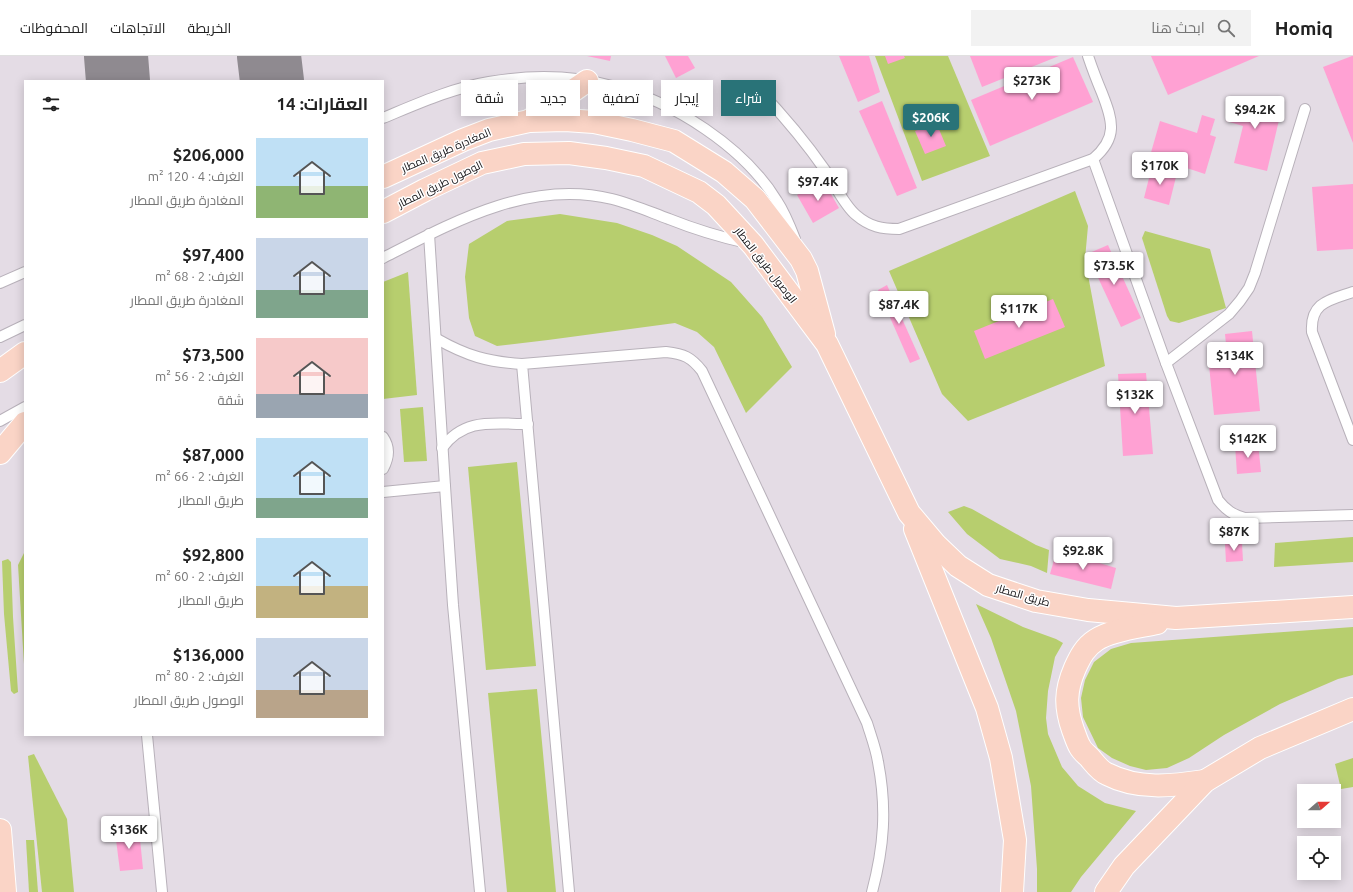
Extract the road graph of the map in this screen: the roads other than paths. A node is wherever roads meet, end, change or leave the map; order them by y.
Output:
1 (1088, 56) edge
2 (586, 81) junction
3 (776, 109) edge
4 (1305, 109) dead end
5 (384, 118) edge
6 (529, 121) junction
7 (1093, 159) junction
8 (384, 177) edge
9 (384, 211) edge
10 (429, 234) junction
11 (753, 245) junction
12 (384, 257) edge
13 (801, 259) junction
14 (24, 272) edge
15 (0, 282) edge
16 (1353, 292) edge
17 (24, 325) edge
18 (0, 337) edge
19 (436, 339) junction
20 (827, 344) junction
21 (24, 354) edge
22 (1166, 363) junction
23 (522, 364) junction
24 (0, 370) edge
25 (24, 408) edge
26 (0, 421) edge
27 (24, 424) edge
28 (528, 424) junction
29 (384, 438) edge
30 (1353, 440) edge
31 (442, 448) junction
32 (0, 453) edge
33 (384, 467) edge
34 (445, 486) junction
35 (384, 492) edge
36 (909, 514) junction
37 (1353, 515) edge
38 (1353, 608) edge
39 (1176, 618) junction
40 (1353, 710) edge
41 (147, 736) edge
42 (1205, 781) junction
43 (0, 830) edge
44 (5, 892) edge
45 (162, 892) edge
46 (480, 892) edge
47 (569, 892) edge
48 (872, 892) edge
49 (1012, 892) edge
50 (1106, 892) edge

1 - 7 lane
2 - 5 lane
2 - 6 main road
2 - 13 lane
3 - 7 lane
4 - 22 lane
6 - 8 main road, المغادرة طريق المطار
6 - 13 main road, المغادرة طريق المطار
7 - 22 lane
9 - 11 main road, الوصول طريق المطار
10 - 11 lane
10 - 12 lane
10 - 19 lane
11 - 20 main road, الوصول طريق المطار
13 - 20 main road, المغادرة طريق المطار
14 - 15 lane
16 - 30 lane
17 - 18 lane
19 - 23 lane
19 - 31 lane
20 - 36 main road, طريق المطار
21 - 24 main road
22 - 37 lane
23 - 28 lane
23 - 48 lane
25 - 26 lane
27 - 32 main road
28 - 31 lane
28 - 47 lane
29 - 33 lane
31 - 34 lane
34 - 35 lane
34 - 46 lane
36 - 39 main road, طريق المطار
36 - 49 main road
38 - 39 main road, طريق المطار
39 - 42 main road
40 - 42 main road
41 - 45 lane
42 - 50 main road
43 - 44 main road

